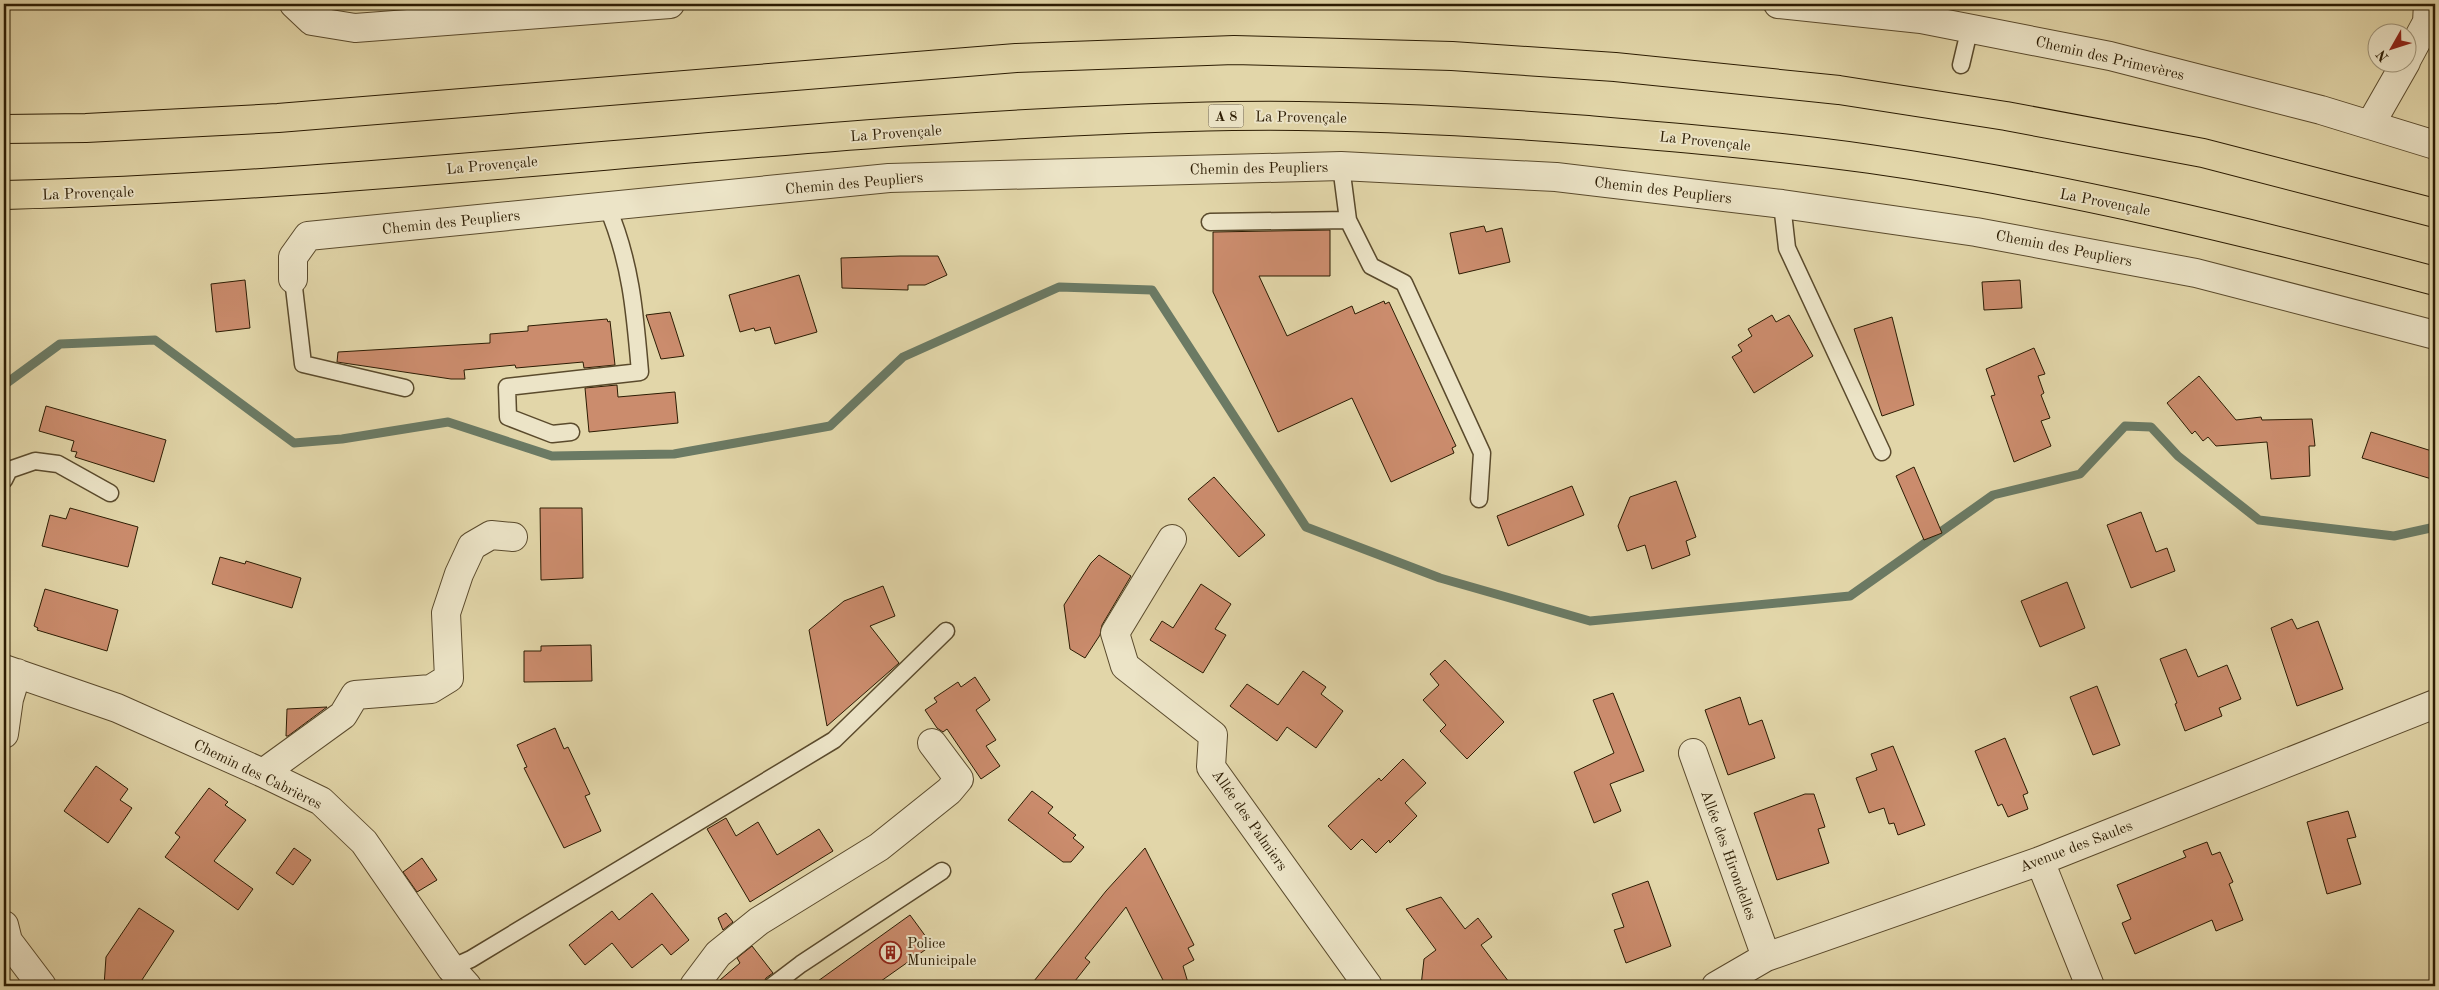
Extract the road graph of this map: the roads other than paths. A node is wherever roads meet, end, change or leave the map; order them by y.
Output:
1 (294, 4) edge
2 (670, 4) edge
3 (1778, 4) edge
4 (2428, 4) edge
5 (1970, 27) junction
6 (2416, 43) edge
7 (1961, 65) dead end
8 (2400, 72) edge
9 (2370, 125) junction
10 (4, 129) edge
11 (2435, 144) edge
12 (1341, 166) junction
13 (4, 195) edge
14 (1782, 204) junction
15 (607, 206) junction
16 (2435, 213) edge
17 (1348, 220) junction
18 (1210, 222) dead end
19 (293, 279) joint
20 (2435, 281) edge
21 (2435, 335) edge
22 (405, 388) dead end
23 (571, 432) dead end
24 (1882, 452) dead end
25 (4, 480) edge
26 (110, 493) dead end
27 (1479, 500) dead end
28 (513, 537) dead end
29 (1172, 539) dead end
30 (946, 631) dead end
31 (10, 671) edge
32 (2435, 704) edge
33 (4, 734) edge
34 (932, 743) dead end
35 (1693, 753) dead end
36 (263, 773) junction
37 (2040, 861) junction
38 (942, 871) dead end
39 (4, 925) edge
40 (1766, 957) junction
41 (459, 977) edge
42 (42, 986) edge
43 (694, 986) edge
44 (772, 986) edge
45 (1368, 986) edge
46 (1716, 986) edge
47 (2090, 986) edge

1 - 2 street
3 - 5 street, Chemin des Primevères
4 - 6 street
5 - 7 lane
5 - 9 street, Chemin des Primevères
8 - 9 street
9 - 11 street, Chemin des Primevères
10 - 16 highway
12 - 14 street, Chemin des Peupliers
12 - 15 street, Chemin des Peupliers
12 - 17 lane
13 - 20 highway, La Provençale / A 8
14 - 21 street, Chemin des Peupliers
14 - 24 lane
15 - 19 street, Chemin des Peupliers
15 - 23 lane
17 - 18 lane
17 - 27 lane
19 - 22 lane, Chemin des Peupliers
25 - 26 lane
28 - 36 street
29 - 45 street, Allée des Palmiers
30 - 41 lane
31 - 33 street
31 - 36 street, Chemin des Cabrières
32 - 37 street, Avenue des Saules
34 - 43 street
35 - 40 street, Allée des Hirondelles
36 - 41 street, Chemin des Cabrières
37 - 40 street, Avenue des Saules
37 - 47 street
38 - 44 lane
39 - 42 street
40 - 46 street, Avenue des Saules

